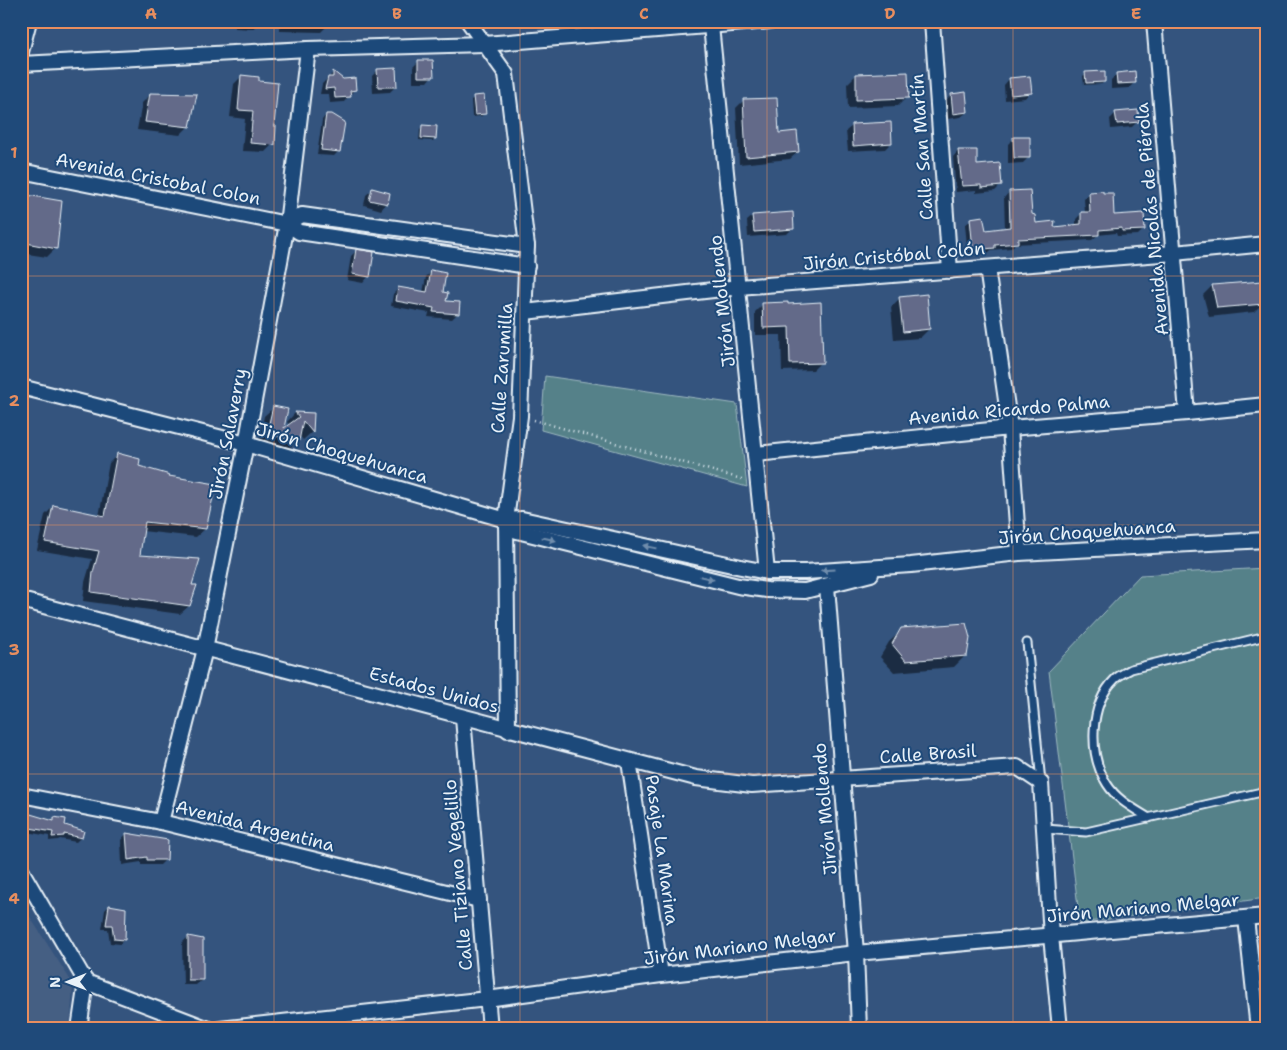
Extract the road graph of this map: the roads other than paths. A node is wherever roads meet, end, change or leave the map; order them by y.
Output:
1 (29, 21) edge
2 (468, 21) edge
3 (770, 21) edge
4 (932, 21) edge
5 (1154, 21) edge
6 (712, 26) junction
7 (484, 44) junction
8 (308, 49) junction
9 (21, 52) edge
10 (21, 64) edge
11 (21, 171) edge
12 (287, 224) junction
13 (1266, 244) edge
14 (527, 246) junction
15 (1174, 253) junction
16 (527, 266) junction
17 (987, 268) junction
18 (950, 271) junction
19 (739, 287) junction
20 (525, 312) junction
21 (21, 387) edge
22 (1266, 405) edge
23 (1188, 414) junction
24 (1010, 428) junction
25 (246, 444) junction
26 (756, 454) junction
27 (506, 520) junction
28 (1266, 540) edge
29 (1019, 553) junction
30 (911, 565) junction
31 (768, 572) junction
32 (827, 586) junction
33 (21, 600) edge
34 (1266, 636) edge
35 (1027, 643) dead end
36 (205, 649) junction
37 (463, 718) junction
38 (508, 730) junction
39 (630, 761) junction
40 (841, 778) junction
41 (1041, 783) junction
42 (1266, 792) edge
43 (21, 795) edge
44 (1148, 818) junction
45 (161, 822) junction
46 (1045, 829) junction
47 (21, 870) edge
48 (478, 900) junction
49 (1266, 916) edge
50 (1246, 918) junction
51 (1051, 936) junction
52 (856, 953) junction
53 (661, 975) junction
54 (86, 982) junction
55 (487, 999) junction
56 (79, 1029) edge
57 (209, 1029) edge
58 (220, 1029) edge
59 (490, 1029) edge
60 (859, 1029) edge
61 (1060, 1029) edge
62 (1258, 1029) edge

1 - 9 street
2 - 7 street, Calle Zarumilla
3 - 6 street
4 - 18 street, Calle San Martín
5 - 15 street, Avenida Nicolás de Piérola
6 - 7 street
6 - 19 street, Jirón Mollendo
7 - 8 street
7 - 14 street, Calle Zarumilla
8 - 10 street
8 - 12 street, Jirón Salaverry
11 - 12 street, Avenida Cristobal Colon
12 - 14 street
12 - 16 street, Avenida Cristobal Colon
12 - 25 street, Jirón Salaverry
13 - 15 street, Jirón Cristóbal Colón
14 - 16 street, Calle Zarumilla
15 - 17 street, Jirón Cristóbal Colón
15 - 23 street, Avenida Nicolás de Piérola
16 - 20 street, Calle Zarumilla
17 - 18 street, Jirón Cristóbal Colón
17 - 24 street
18 - 19 street, Jirón Cristóbal Colón
19 - 20 street, Jirón Cristóbal Colón
19 - 26 street, Jirón Mollendo
20 - 27 street, Calle Zarumilla
21 - 25 street, Jirón Choquehuanca
22 - 23 street, Avenida Ricardo Palma
23 - 24 street, Avenida Ricardo Palma
24 - 26 street, Avenida Ricardo Palma
24 - 29 street
25 - 27 street, Jirón Choquehuanca
25 - 36 street, Jirón Salaverry
26 - 31 street, Jirón Mollendo
31 -> 27 street, Jirón Choquehuanca
27 -> 32 street, Jirón Choquehuanca
27 - 38 street, Calle Zarumilla
28 - 29 street, Jirón Choquehuanca
29 - 30 street, Jirón Choquehuanca
30 -> 31 street, Jirón Choquehuanca
30 - 32 street, Jirón Choquehuanca
32 - 40 street, Jirón Mollendo
33 - 36 street, Estados Unidos
34 - 44 lane
35 - 41 lane
36 - 37 street, Estados Unidos
36 - 45 street, Jirón Salaverry
37 - 38 street, Estados Unidos
37 - 48 street, Calle Tiziano Vegelillo
38 - 39 street, Estados Unidos
39 - 40 street, Estados Unidos
39 - 53 street, Pasaje La Marina
40 - 41 street, Calle Brasil
40 - 52 street, Jirón Mollendo
41 - 46 street
42 - 44 lane
43 - 45 street, Avenida Argentina
44 - 46 lane
45 - 48 street, Avenida Argentina
46 - 51 street
47 - 54 street
48 - 55 street, Calle Tiziano Vegelillo
49 - 50 street, Jirón Mariano Melgar
50 - 51 street, Jirón Mariano Melgar
50 - 62 street
51 - 52 street, Jirón Mariano Melgar
51 - 61 street
52 - 53 street, Jirón Mariano Melgar
52 - 60 street, Jirón Mollendo
53 - 55 street, Jirón Mariano Melgar
54 - 56 street
54 - 57 street
55 - 58 street, Jirón Mariano Melgar
55 - 59 street, Calle Tiziano Vegelillo

